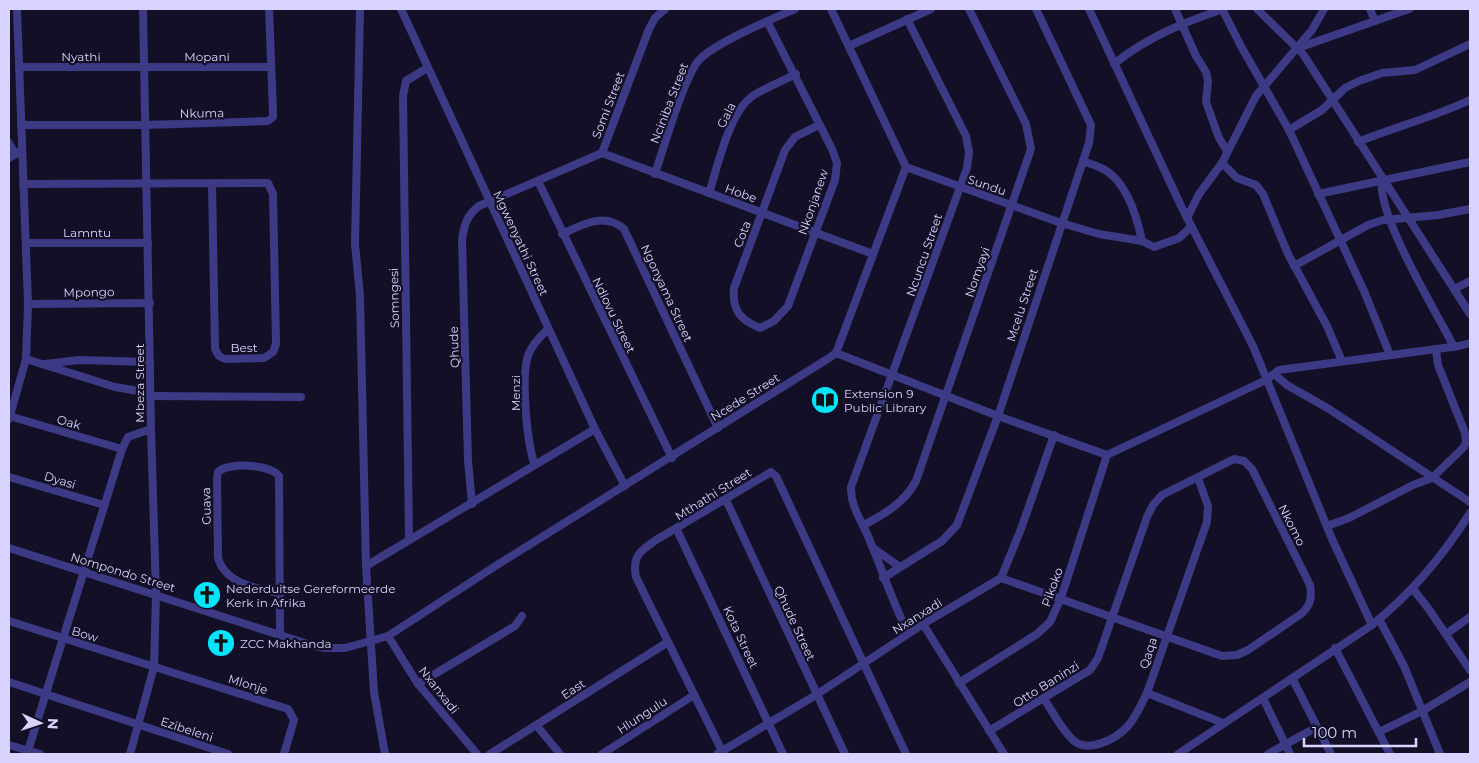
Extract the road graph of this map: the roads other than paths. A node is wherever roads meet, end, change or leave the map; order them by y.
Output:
1 (17, 9) edge
2 (143, 9) edge
3 (269, 9) edge
4 (360, 9) edge
5 (401, 9) edge
6 (662, 9) edge
7 (795, 9) edge
8 (831, 9) edge
9 (931, 9) edge
10 (969, 9) edge
11 (1036, 9) edge
12 (1089, 9) edge
13 (1175, 9) edge
14 (1223, 9) edge
15 (1257, 9) edge
16 (1314, 9) edge
17 (1370, 9) edge
18 (1409, 9) edge
19 (1322, 12) edge
20 (907, 19) junction
21 (767, 22) junction
22 (1375, 22) junction
23 (1181, 23) junction
24 (1470, 44) edge
25 (848, 46) junction
26 (1297, 48) junction
27 (1114, 64) junction
28 (19, 67) junction
29 (143, 67) junction
30 (271, 67) junction
31 (427, 68) junction
32 (796, 74) junction
33 (1264, 87) junction
34 (1333, 100) junction
35 (1470, 100) edge
36 (820, 124) junction
37 (21, 125) junction
38 (145, 125) junction
39 (1289, 130) junction
40 (1358, 142) junction
41 (9, 143) edge
42 (1227, 151) junction
43 (602, 153) junction
44 (15, 154) edge
45 (1083, 161) junction
46 (1470, 162) edge
47 (1222, 163) junction
48 (906, 167) junction
49 (655, 174) junction
50 (1382, 179) junction
51 (538, 181) junction
52 (212, 183) junction
53 (23, 184) junction
54 (147, 184) junction
55 (960, 187) junction
56 (709, 193) junction
57 (1318, 194) junction
58 (489, 202) junction
59 (1012, 205) junction
60 (1470, 209) edge
61 (762, 213) junction
62 (1406, 217) junction
63 (1187, 218) junction
64 (1390, 219) junction
65 (1061, 223) junction
66 (1191, 227) junction
67 (814, 232) junction
68 (562, 234) junction
69 (1340, 240) junction
70 (1142, 241) junction
71 (26, 243) junction
72 (148, 243) junction
73 (873, 254) junction
74 (1294, 266) junction
75 (1470, 281) edge
76 (1454, 289) junction
77 (150, 302) junction
78 (28, 304) junction
79 (1470, 314) edge
80 (548, 328) junction
81 (760, 328) joint
82 (1470, 343) edge
83 (1454, 347) junction
84 (1436, 349) junction
85 (836, 352) junction
86 (1390, 355) junction
87 (26, 359) junction
88 (1342, 361) junction
89 (150, 362) junction
90 (44, 364) junction
91 (1274, 374) junction
92 (893, 375) junction
93 (1266, 380) junction
94 (150, 395) junction
95 (947, 396) junction
96 (301, 397) dead end
97 (998, 416) junction
98 (9, 417) edge
99 (718, 428) junction
100 (151, 429) junction
101 (595, 429) junction
102 (1054, 435) junction
103 (122, 449) junction
104 (1107, 455) junction
105 (672, 458) junction
106 (534, 464) junction
107 (9, 477) edge
108 (1198, 478) junction
109 (1432, 478) junction
110 (624, 486) junction
111 (726, 500) junction
112 (1470, 502) edge
113 (472, 504) junction
114 (104, 505) junction
115 (1470, 513) edge
116 (864, 525) junction
117 (1326, 526) junction
118 (677, 530) junction
119 (409, 539) junction
120 (9, 548) edge
121 (873, 548) junction
122 (366, 566) junction
123 (900, 566) junction
124 (83, 572) junction
125 (883, 578) junction
126 (1001, 578) junction
127 (1413, 589) junction
128 (278, 593) junction
129 (156, 594) junction
130 (1061, 598) junction
131 (522, 616) dead end
132 (1112, 617) junction
133 (1470, 617) edge
134 (1379, 619) junction
135 (9, 621) edge
136 (923, 624) junction
137 (1372, 625) junction
138 (908, 633) junction
139 (1446, 634) junction
140 (280, 635) junction
141 (388, 636) junction
142 (1166, 637) junction
143 (62, 639) junction
144 (370, 642) junction
145 (668, 642) junction
146 (345, 648) joint
147 (1335, 648) junction
148 (864, 664) junction
149 (154, 667) junction
150 (1470, 670) edge
151 (1292, 678) junction
152 (9, 682) edge
153 (1470, 682) edge
154 (959, 683) junction
155 (418, 684) junction
156 (1147, 693) junction
157 (45, 694) junction
158 (694, 695) junction
159 (816, 695) junction
160 (1263, 698) junction
161 (1044, 699) junction
162 (1422, 711) junction
163 (768, 723) junction
164 (1223, 723) junction
165 (139, 724) junction
166 (537, 726) junction
167 (1317, 727) junction
168 (989, 731) junction
169 (1379, 732) junction
170 (9, 744) edge
171 (1286, 744) junction
172 (27, 752) edge
173 (719, 753) edge
174 (1181, 753) edge
175 (40, 754) edge
176 (130, 754) edge
177 (228, 754) edge
178 (284, 754) edge
179 (385, 754) edge
180 (477, 754) edge
181 (490, 754) edge
182 (560, 754) edge
183 (602, 754) edge
184 (783, 754) edge
185 (844, 754) edge
186 (906, 754) edge
187 (1004, 754) edge
188 (1268, 754) edge
189 (1290, 754) edge
190 (1331, 754) edge
191 (1390, 754) edge
192 (1440, 754) edge

1 - 28 street
2 - 29 street, Mbeza Street
3 - 30 street, Nkuma
4 - 122 street
5 - 31 street, Mgwenyathi Street
6 - 43 street, Somi Street
7 - 21 street, Nciniba Street
8 - 25 street
9 - 20 street
10 - 59 street, Nomyayi
11 - 45 street, Mcelu Street
12 - 27 street
13 - 23 street
14 - 23 street
14 - 33 street
15 - 26 street
16 - 19 street
17 - 22 street
18 - 22 street
19 - 26 street
20 - 25 street
20 - 55 street, Ncuncu Street
21 - 32 street, Nkonjanew
21 - 49 street, Nciniba Street
22 - 26 street
23 - 27 street
23 - 42 street
24 - 34 street
25 - 48 street
26 - 33 street
26 - 34 street
27 - 63 street
28 - 29 street, Nyathi
28 - 37 street
29 - 30 street, Mopani
29 - 38 street, Mbeza Street
30 - 38 street, Nkuma
31 - 58 street, Mgwenyathi Street
31 - 119 street, Somngesi
32 - 36 street, Nkonjanew
32 - 56 street, Gala
33 - 39 street
33 - 42 street
34 - 39 street
34 - 40 street
35 - 40 street
36 - 61 street, Cota
36 - 67 street, Nkonjanew
37 - 38 street, Nkuma
37 - 44 street
38 - 54 street, Mbeza Street
39 - 57 street
40 - 50 street
41 - 44 street
42 - 47 street
43 - 49 street, Hobe
43 - 51 street, Somi Street
44 - 53 street
45 - 65 street, Mcelu Street
45 - 70 street
46 - 50 street
47 - 63 street
47 - 74 street
48 - 55 street, Sundu
48 - 73 street
49 - 56 street, Hobe
50 - 57 street
50 - 62 street
50 - 64 street
51 - 58 street, Somi Street
51 - 68 street, Ndlovu Street
52 - 52 street, Best
52 - 54 street, Best
53 - 54 street, Best
53 - 71 street
54 - 72 street, Mbeza Street
55 - 59 street, Sundu
55 - 92 street, Ncuncu Street
56 - 61 street, Hobe
57 - 69 street
58 - 80 street, Mgwenyathi Street
58 - 113 street, Qhude
59 - 65 street, Sundu
59 - 95 street, Nomyayi
60 - 62 street
61 - 67 street, Hobe
61 - 81 street, Cota
62 - 64 street
62 - 76 street
63 - 66 street
64 - 69 street
64 - 83 street
65 - 70 street, Sundu
65 - 97 street, Mcelu Street
66 - 70 street, Sundu
66 - 93 street
67 - 73 street, Hobe
67 - 81 street, Nkonjanew
68 - 99 street, Ngonyama Street
68 - 105 street, Ndlovu Street
69 - 74 street
69 - 86 street
71 - 72 street, Lamntu
71 - 78 street
72 - 77 street, Mbeza Street
73 - 85 street
74 - 88 street
75 - 76 street
76 - 79 street
77 - 78 street, Mpongo
77 - 89 street, Mbeza Street
78 - 87 street
80 - 101 street, Mgwenyathi Street
80 - 106 street, Menzi
82 - 83 street
83 - 84 street
84 - 86 street
84 - 109 street
85 - 92 street
85 - 99 street, Ncede Street
86 - 88 street
87 - 90 street
87 - 98 street
88 - 91 street
89 - 90 street
89 - 94 street, Mbeza Street
90 - 94 street
91 - 93 street
91 - 109 street
92 - 95 street
92 - 116 street, Ncuncu Street
93 - 104 street
93 - 117 street
94 - 96 street
94 - 100 street, Mbeza Street
95 - 97 street
95 - 116 street, Nomyayi
97 - 102 street
97 - 123 street, Mcelu Street
98 - 103 street, Oak
99 - 105 street, Ncede Street
100 - 103 street
100 - 129 street, Mbeza Street
101 - 106 street
101 - 110 street, Mgwenyathi Street
102 - 104 street
102 - 126 street
103 - 114 street
104 - 130 street, Pikoko
105 - 110 street, Ncede Street
106 - 113 street
107 - 114 street, Dyasi
108 - 132 street, Nkomo
108 - 142 street, Qaqa
108 - 142 street, Nkomo
109 - 112 street
109 - 117 street
110 - 141 street, Ncede Street
111 - 118 street, Mthathi Street
111 - 148 street, Mthathi Street
111 - 159 street, Qhude Street
113 - 119 street
114 - 124 street
115 - 127 street
116 - 121 street
117 - 137 street
118 - 145 street, Mthathi Street
118 - 163 street, Kota Street
119 - 122 street
120 - 124 street, Nompondo Street
121 - 123 street
121 - 125 street
122 - 144 street
123 - 125 street, Mcelu Street
124 - 129 street, Nompondo Street
124 - 143 street
125 - 138 street
126 - 130 street, Nkomo
126 - 136 street, Nxanxadi
127 - 134 street
127 - 139 street
128 - 128 street, Guava
128 - 140 street, Guava
129 - 140 street, Nompondo Street
129 - 149 street, Mbeza Street
130 - 132 street, Nkomo
130 - 154 street, Pikoko
131 - 155 street
132 - 142 street, Nkomo
132 - 161 street, Otto Baninzi
133 - 139 street
134 - 137 street
134 - 162 street
135 - 143 street, Bow
136 - 138 street, Nxanxadi
136 - 154 street
137 - 147 street
138 - 148 street, Nxanxadi
139 - 150 street
140 - 146 street, Nompondo Street
141 - 144 street, Ncede Street
141 - 155 street, Nxanxadi
142 - 156 street, Qaqa
143 - 149 street, Bow
143 - 157 street
144 - 146 street, Ncede Street
144 - 179 street
145 - 158 street, Mthathi Street
145 - 166 street, East
147 - 151 street
147 - 169 street
148 - 159 street, Nxanxadi
148 - 186 street, Mthathi Street
149 - 165 street, Mbeza Street
149 - 178 street, Mlonje
151 - 160 street
151 - 167 street
152 - 157 street, Ezibeleni
153 - 162 street
154 - 168 street
155 - 180 street, Nxanxadi
156 - 161 street, Qaqa
156 - 164 street
157 - 165 street, Ezibeleni
157 - 172 street
158 - 173 street, Mthathi Street
158 - 183 street, Hlungulu
159 - 163 street, Nxanxadi
159 - 185 street, Qhude Street
160 - 164 street
160 - 171 street
161 - 168 street, Otto Baninzi
162 - 169 street
162 - 192 street
163 - 173 street, Nxanxadi
163 - 184 street, Kota Street
164 - 174 street
165 - 176 street, Mbeza Street
165 - 177 street, Ezibeleni
166 - 181 street, East
166 - 182 street
167 - 171 street
167 - 190 street
168 - 187 street
169 - 191 street
170 - 172 street
171 - 188 street
171 - 189 street
172 - 175 street

